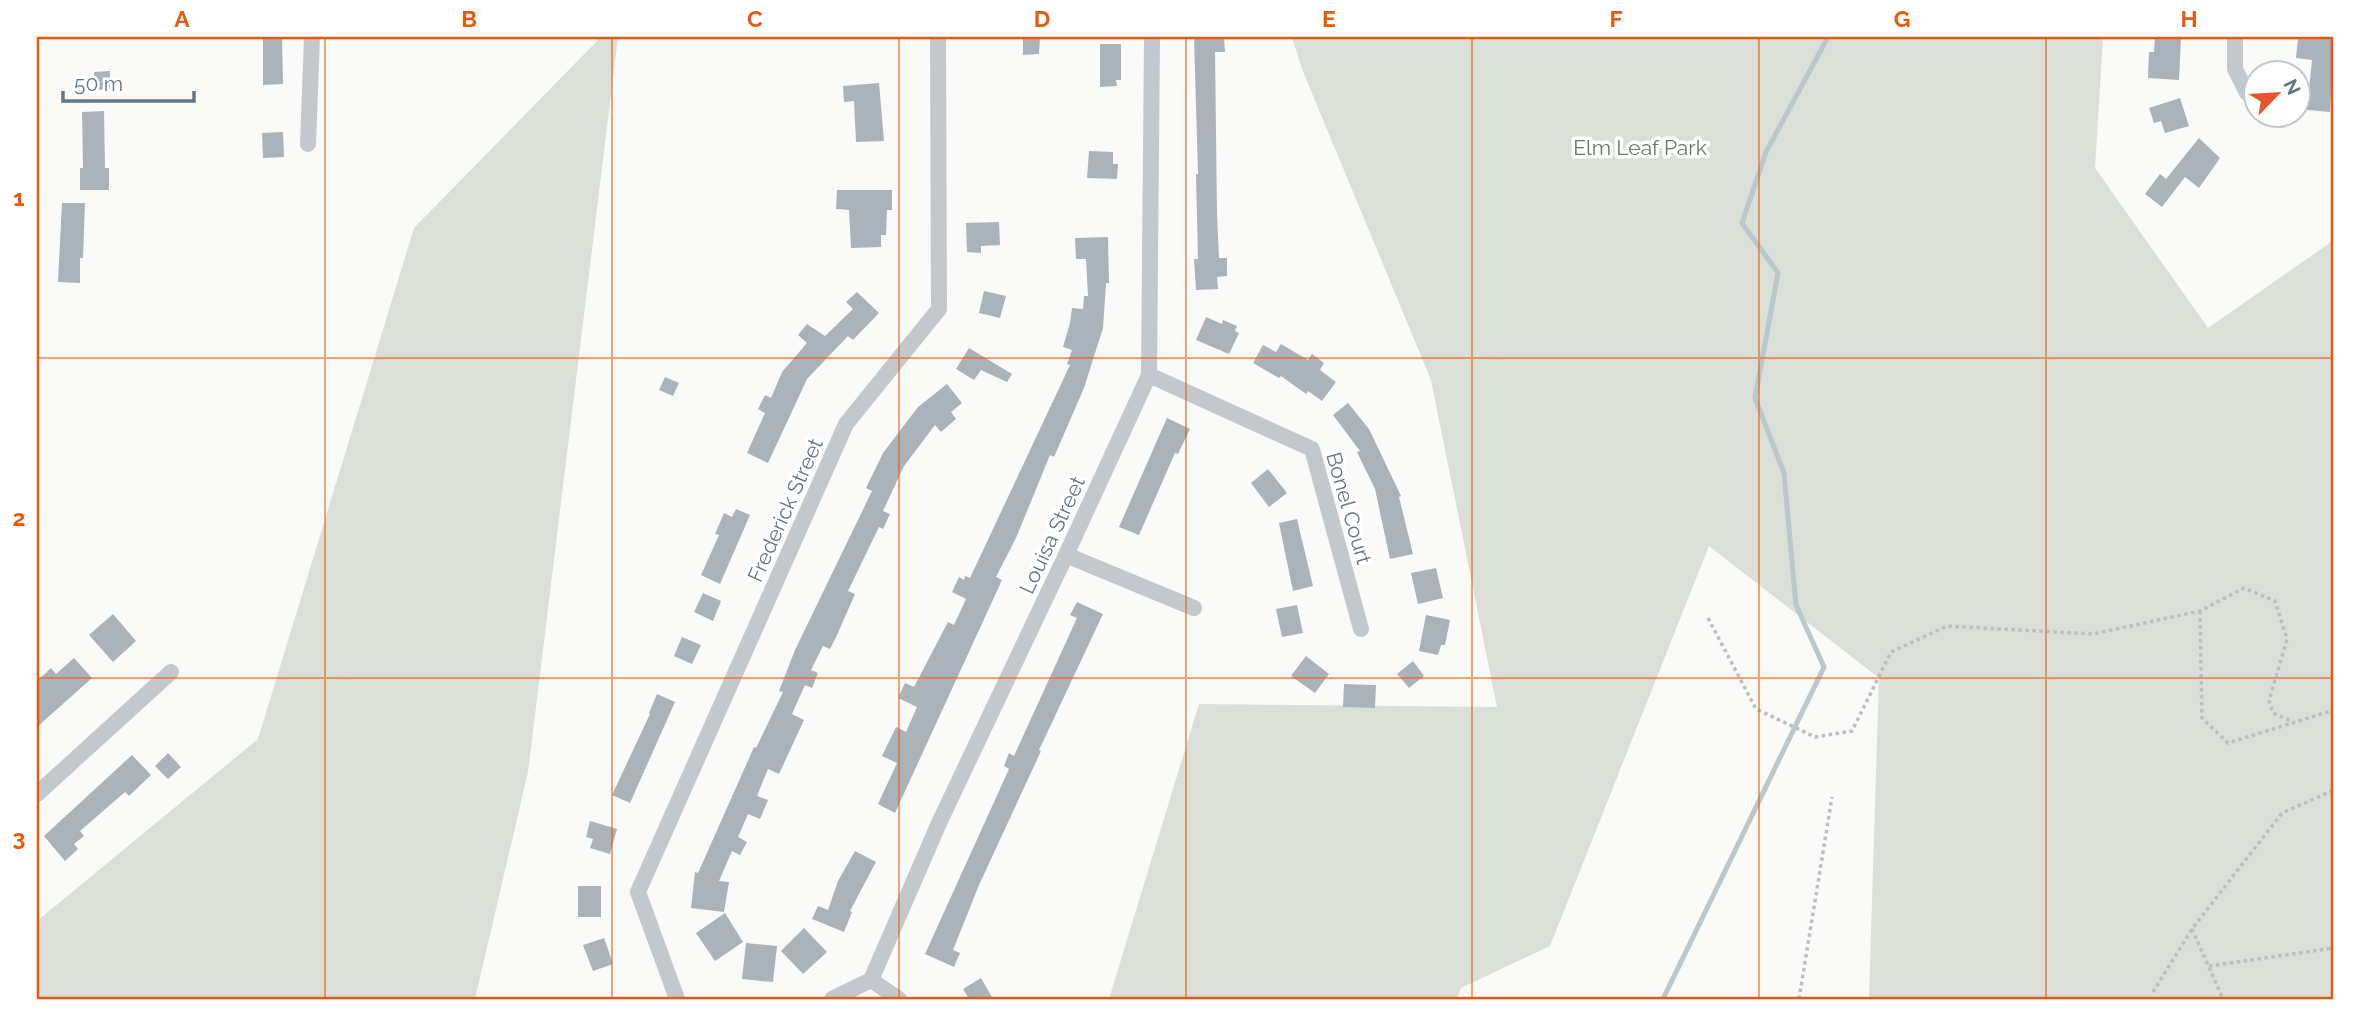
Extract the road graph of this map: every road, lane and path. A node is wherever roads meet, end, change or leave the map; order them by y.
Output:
1 (312, 37) edge
2 (938, 37) edge
3 (1152, 37) edge
4 (2235, 37) edge
5 (2242, 83) edge
6 (308, 144) dead end
7 (1149, 375) junction
8 (1066, 555) junction
9 (1194, 608) dead end
10 (2200, 611) junction
11 (1708, 618) dead end
12 (1361, 629) dead end
13 (170, 672) dead end
14 (2334, 710) edge
15 (2293, 722) junction
16 (2334, 790) edge
17 (37, 794) edge
18 (1832, 797) dead end
19 (2192, 929) junction
20 (2334, 948) edge
21 (2209, 967) junction
22 (870, 980) junction
23 (2152, 992) dead end
24 (677, 999) edge
25 (832, 999) edge
26 (899, 999) edge
27 (1799, 999) edge
28 (2223, 999) edge

1 - 6 street
2 - 24 street, Frederick Street
3 - 7 street, Louisa Street
4 - 5 street
7 - 8 street, Louisa Street
7 - 12 street, Bonel Court
8 - 9 street
8 - 22 street, Louisa Street
10 - 11 path
10 - 15 path
10 - 15 path
13 - 17 street
14 - 15 path
16 - 19 path
18 - 27 path
19 - 21 path
19 - 23 path
20 - 21 path
21 - 28 path
22 - 25 street
22 - 26 street

